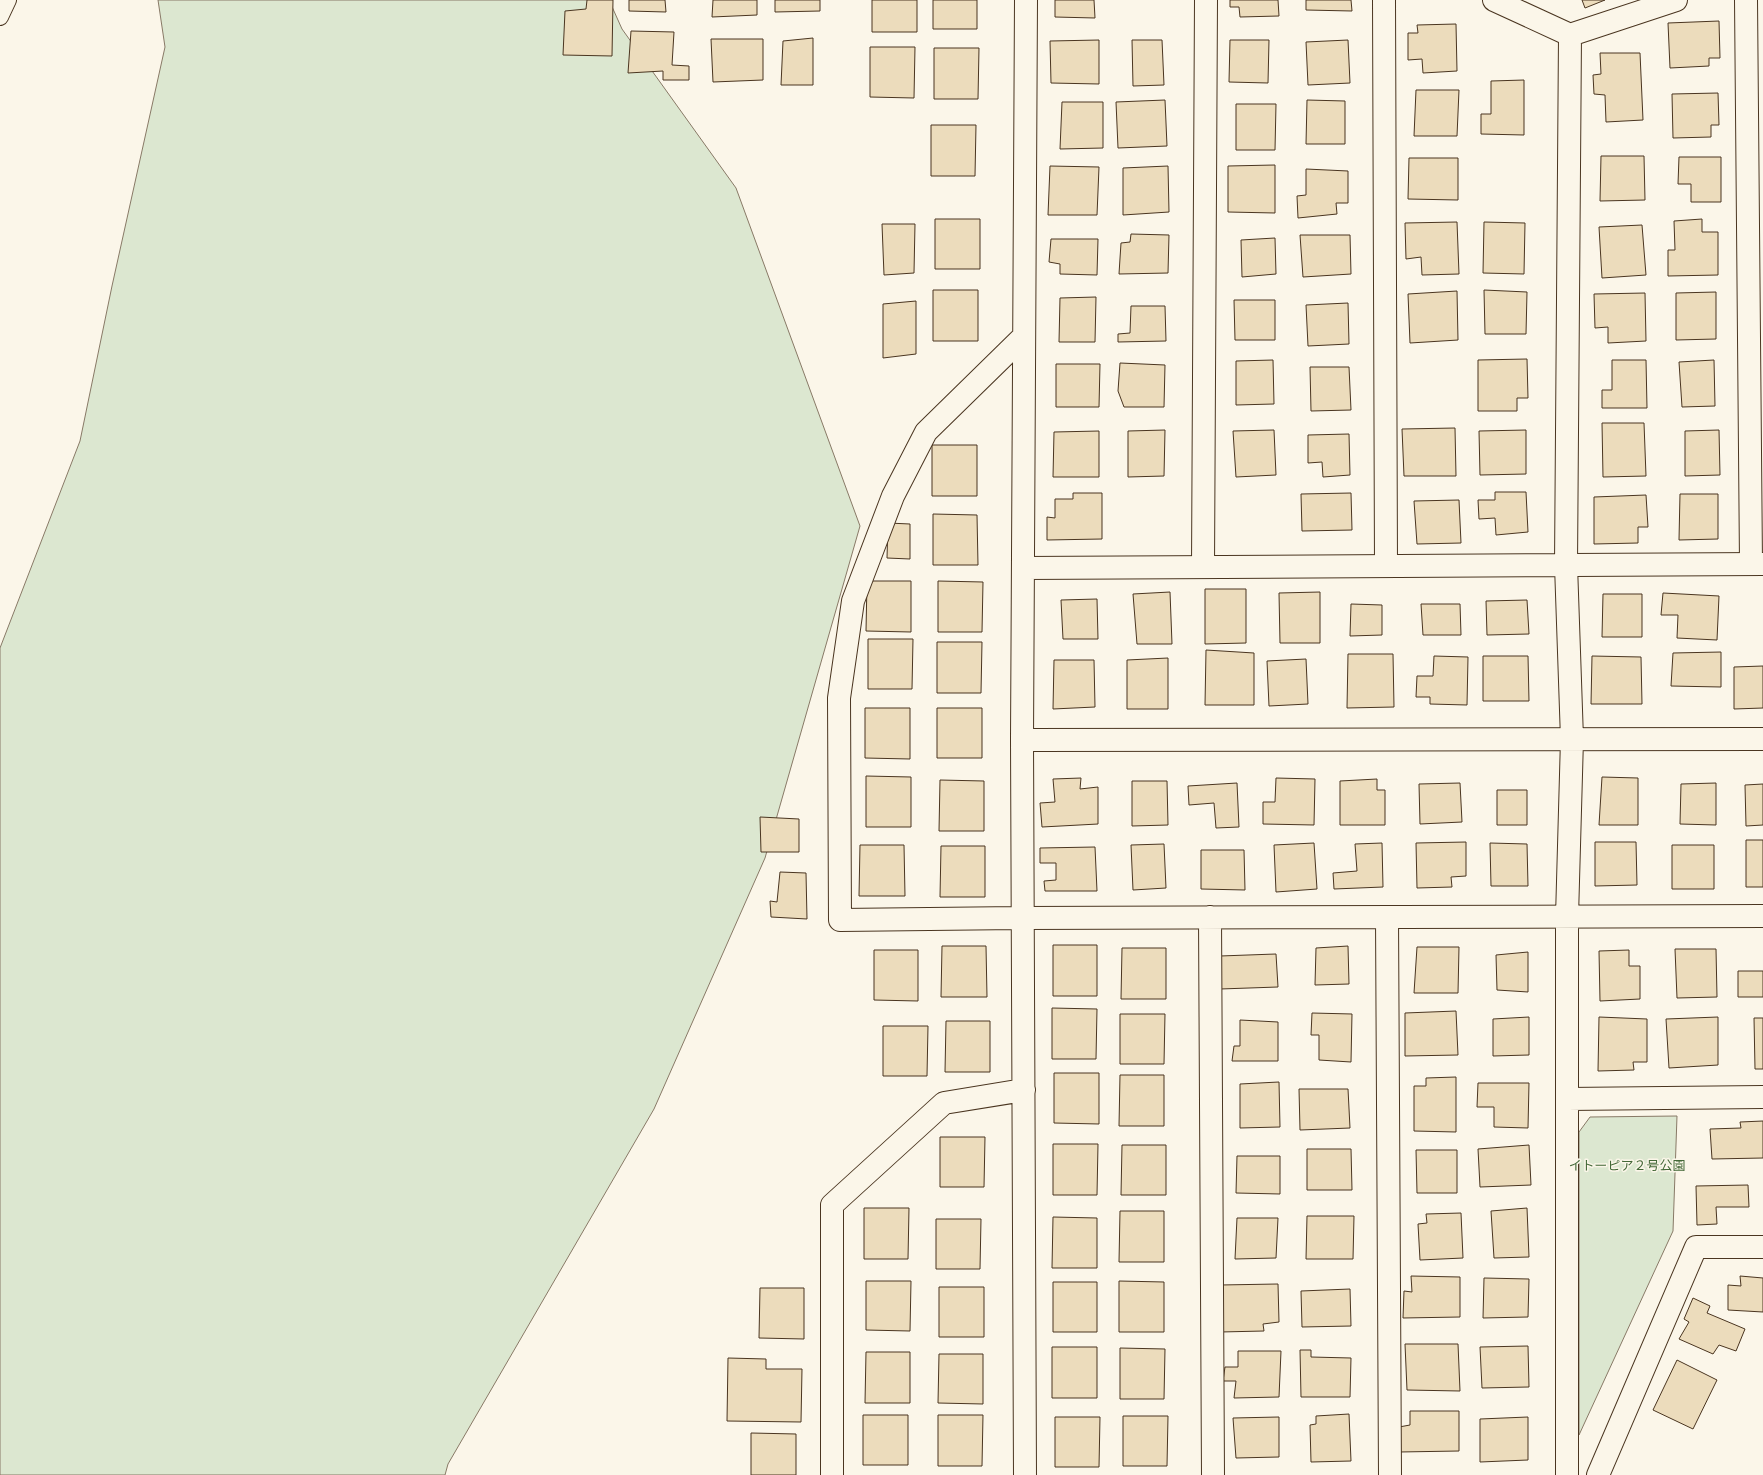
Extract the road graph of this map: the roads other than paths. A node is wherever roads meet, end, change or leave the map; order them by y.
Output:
1 (8, 0) edge
2 (1026, 0) edge
3 (1206, 0) edge
4 (1384, 0) edge
5 (1494, 0) edge
6 (1676, 0) edge
7 (1746, 0) edge
8 (0, 17) edge
9 (1570, 35) junction
10 (1024, 336) junction
11 (1757, 564) edge
12 (1566, 565) junction
13 (1386, 566) junction
14 (1203, 567) junction
15 (1024, 568) junction
16 (1572, 739) junction
17 (1763, 739) edge
18 (1022, 740) junction
19 (1567, 916) junction
20 (1763, 916) edge
21 (1210, 917) junction
22 (1387, 917) junction
23 (1023, 918) junction
24 (1024, 1090) junction
25 (1763, 1097) edge
26 (1567, 1099) junction
27 (1763, 1247) edge
28 (832, 1475) edge
29 (1025, 1475) edge
30 (1213, 1475) edge
31 (1390, 1475) edge
32 (1567, 1475) edge
33 (1598, 1475) edge

1 - 8 lane
2 - 10 street
3 - 14 street
4 - 13 street
5 - 9 street
6 - 9 street
7 - 11 street
9 - 12 street
10 - 15 street
10 - 23 street
11 - 12 street
12 - 13 street
12 - 16 street
13 - 14 street
14 - 15 street
15 - 18 street
16 - 17 street
16 - 18 street
16 - 19 street
18 - 23 street
19 - 20 street
19 - 22 street
19 - 26 street
21 - 22 street
21 - 23 street
21 - 30 street
22 - 31 street
23 - 24 street
24 - 28 street
24 - 29 street
25 - 26 street
26 - 32 street
27 - 33 street

